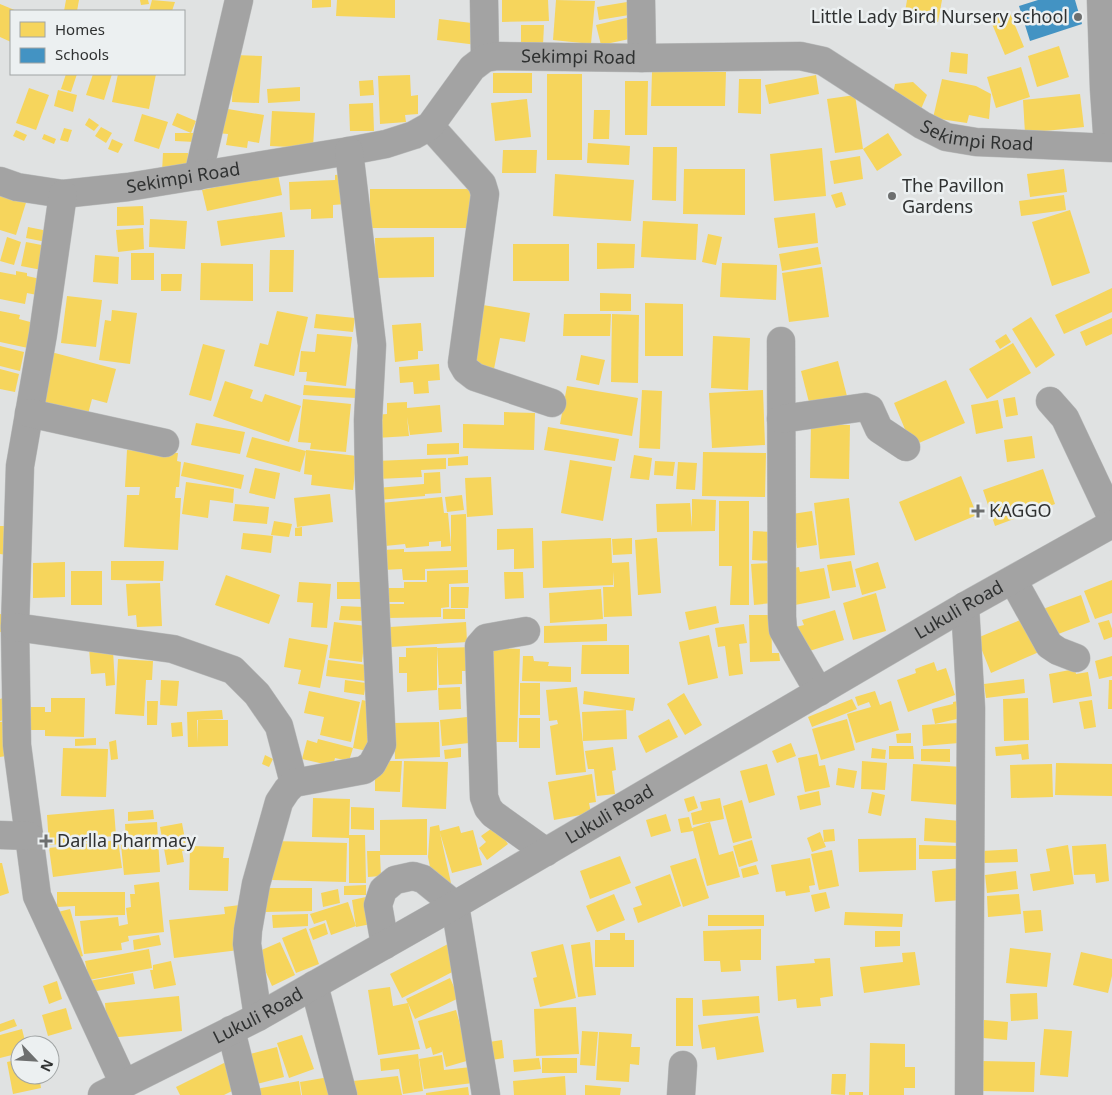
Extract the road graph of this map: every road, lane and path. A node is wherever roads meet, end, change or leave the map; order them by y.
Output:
1 (239, 0) edge
2 (484, 0) edge
3 (641, 0) edge
4 (1101, 0) edge
5 (485, 58) junction
6 (642, 58) junction
7 (430, 126) junction
8 (1110, 147) edge
9 (349, 151) junction
10 (198, 176) junction
11 (0, 181) edge
12 (63, 194) junction
13 (780, 341) dead end
14 (1050, 401) dead end
15 (552, 403) dead end
16 (29, 413) junction
17 (781, 419) junction
18 (165, 443) dead end
19 (906, 447) dead end
20 (9, 514) edge
21 (1112, 518) edge
22 (1112, 524) edge
23 (1013, 580) junction
24 (965, 606) junction
25 (15, 627) junction
26 (526, 631) dead end
27 (1076, 658) dead end
28 (819, 692) junction
29 (294, 783) junction
30 (0, 835) edge
31 (29, 836) junction
32 (546, 852) junction
33 (455, 905) junction
34 (386, 945) junction
35 (314, 985) junction
36 (258, 1017) junction
37 (232, 1030) junction
38 (683, 1065) dead end
39 (109, 1092) edge
40 (248, 1095) edge
41 (343, 1095) edge
42 (486, 1095) edge
43 (681, 1095) edge
44 (969, 1095) edge

1 - 10 street
2 - 5 street
3 - 6 street
4 - 8 street
5 - 6 street, Sekimpi Road
5 - 7 street, Sekimpi Road
6 - 8 street, Sekimpi Road
7 - 9 street, Sekimpi Road
7 - 15 street
9 - 10 street, Sekimpi Road
9 - 29 street
10 - 12 street, Sekimpi Road
11 - 12 street, Sekimpi Road
12 - 16 street
13 - 17 street
14 - 21 street
16 - 18 street
16 - 20 street
17 - 19 street
17 - 28 street
20 - 25 street
22 - 23 street, Lukuli Road
23 - 24 street, Lukuli Road
23 - 27 street
24 - 28 street, Lukuli Road
24 - 44 street
25 - 29 street
25 - 31 street
26 - 32 street
28 - 32 street, Lukuli Road
29 - 36 street
30 - 31 street
31 - 39 street
32 - 33 street, Lukuli Road
33 - 34 street, Lukuli Road
33 - 34 street
33 - 42 street
34 - 35 street, Lukuli Road
35 - 36 street, Lukuli Road
35 - 41 street
36 - 37 street, Lukuli Road
37 - 39 street, Lukuli Road
37 - 40 street
38 - 43 street

